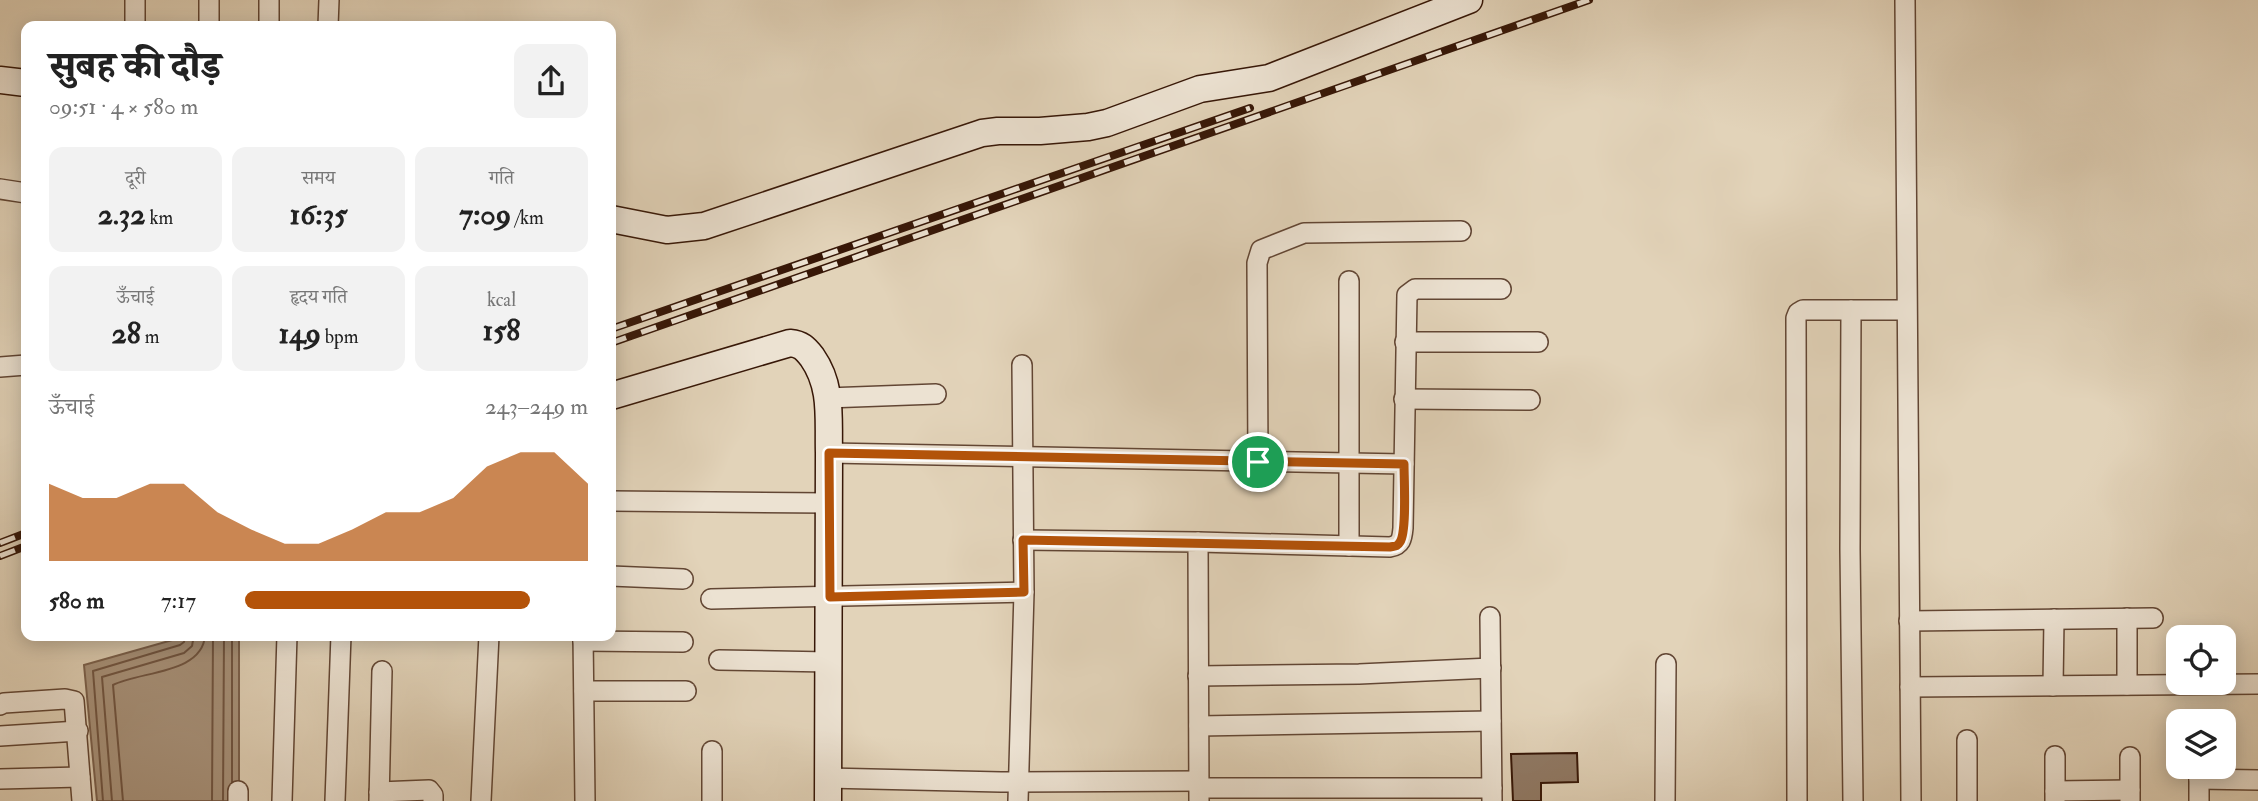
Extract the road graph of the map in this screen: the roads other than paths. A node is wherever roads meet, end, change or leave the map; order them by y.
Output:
1 (135, 0) edge
2 (209, 0) edge
3 (269, 0) edge
4 (329, 0) edge
5 (1469, 0) edge
6 (1905, 1) edge
7 (135, 21) edge
8 (209, 21) edge
9 (269, 21) edge
10 (328, 21) edge
11 (0, 80) edge
12 (21, 82) edge
13 (0, 190) edge
14 (21, 192) edge
15 (616, 220) edge
16 (1461, 231) dead end
17 (1349, 281) dead end
18 (1502, 289) dead end
19 (1851, 310) junction
20 (1906, 310) junction
21 (1405, 342) junction
22 (1538, 342) dead end
23 (21, 365) edge
24 (1022, 365) dead end
25 (0, 366) edge
26 (936, 394) dead end
27 (616, 395) edge
28 (827, 398) junction
29 (1404, 399) junction
30 (1530, 400) dead end
31 (829, 453) junction
32 (1022, 457) junction
33 (1258, 462) junction
34 (1348, 464) junction
35 (1404, 464) junction
36 (616, 501) edge
37 (828, 503) junction
38 (1023, 540) junction
39 (1198, 542) junction
40 (1349, 546) junction
41 (616, 576) edge
42 (684, 579) dead end
43 (1024, 592) junction
44 (830, 597) junction
45 (711, 599) dead end
46 (1490, 617) dead end
47 (2127, 618) junction
48 (2153, 618) dead end
49 (2054, 619) junction
50 (1909, 621) junction
51 (616, 639) edge
52 (287, 641) edge
53 (341, 641) edge
54 (489, 641) edge
55 (583, 641) edge
56 (683, 642) dead end
57 (719, 660) dead end
58 (829, 662) junction
59 (1666, 664) dead end
60 (1491, 668) junction
61 (382, 671) dead end
62 (1198, 676) junction
63 (2258, 684) edge
64 (2127, 685) junction
65 (2053, 686) junction
66 (1910, 687) junction
67 (584, 691) junction
68 (686, 691) dead end
69 (0, 705) edge
70 (1491, 721) junction
71 (1199, 726) junction
72 (78, 731) junction
73 (0, 736) edge
74 (1967, 740) dead end
75 (712, 751) dead end
76 (2055, 756) dead end
77 (2130, 757) dead end
78 (80, 776) junction
79 (2236, 777) edge
80 (0, 779) edge
81 (2199, 779) edge
82 (2258, 780) edge
83 (828, 790) edge
84 (1199, 790) edge
85 (1018, 791) edge
86 (1312, 794) edge
87 (1492, 795) edge
88 (2130, 795) edge
89 (379, 796) edge
90 (2055, 796) edge
91 (82, 801) edge
92 (282, 801) edge
93 (335, 801) edge
94 (433, 801) edge
95 (481, 801) edge
96 (585, 801) edge
97 (712, 801) edge
98 (1665, 801) edge
99 (1797, 801) edge
100 (1853, 801) edge
101 (1911, 801) edge
102 (1967, 801) edge
103 (2199, 801) edge

1 - 7 street
2 - 8 street
3 - 9 street
4 - 10 street
5 - 15 street
6 - 20 street
11 - 12 street
13 - 14 street
16 - 33 street
17 - 34 street
18 - 21 street
19 - 20 street
19 - 99 street
19 - 100 street
20 - 50 street
21 - 22 street
21 - 29 street
23 - 25 street
24 - 32 street
26 - 28 street
27 - 28 street
28 - 31 street
29 - 30 street
29 - 35 street
31 - 32 street
31 - 37 street
32 - 33 street
32 - 38 street
33 - 34 street
34 - 35 street
34 - 40 street
35 - 40 street
36 - 37 street
37 - 44 street
38 - 39 street
38 - 43 street
39 - 40 street
39 - 62 street
41 - 42 street
43 - 44 street
43 - 85 street
44 - 45 street
44 - 58 street
46 - 60 street
47 - 48 street
47 - 49 street
47 - 64 street
49 - 50 street
49 - 65 street
50 - 66 street
51 - 56 street
52 - 92 street
53 - 93 street
54 - 95 street
55 - 67 street
57 - 58 street
58 - 83 street
59 - 98 street
60 - 62 street
60 - 70 street
61 - 89 street
62 - 71 street
63 - 64 street
64 - 65 street
65 - 66 street
66 - 101 street
67 - 68 street
67 - 96 street
69 - 72 street
70 - 71 street
70 - 87 street
71 - 84 street
72 - 73 street
72 - 78 street
74 - 102 street
75 - 97 street
76 - 90 street
77 - 88 street
78 - 80 street
78 - 91 street
79 - 82 street
81 - 103 street
83 - 85 street
84 - 85 street
84 - 86 street
86 - 87 street
88 - 90 street
89 - 94 street

